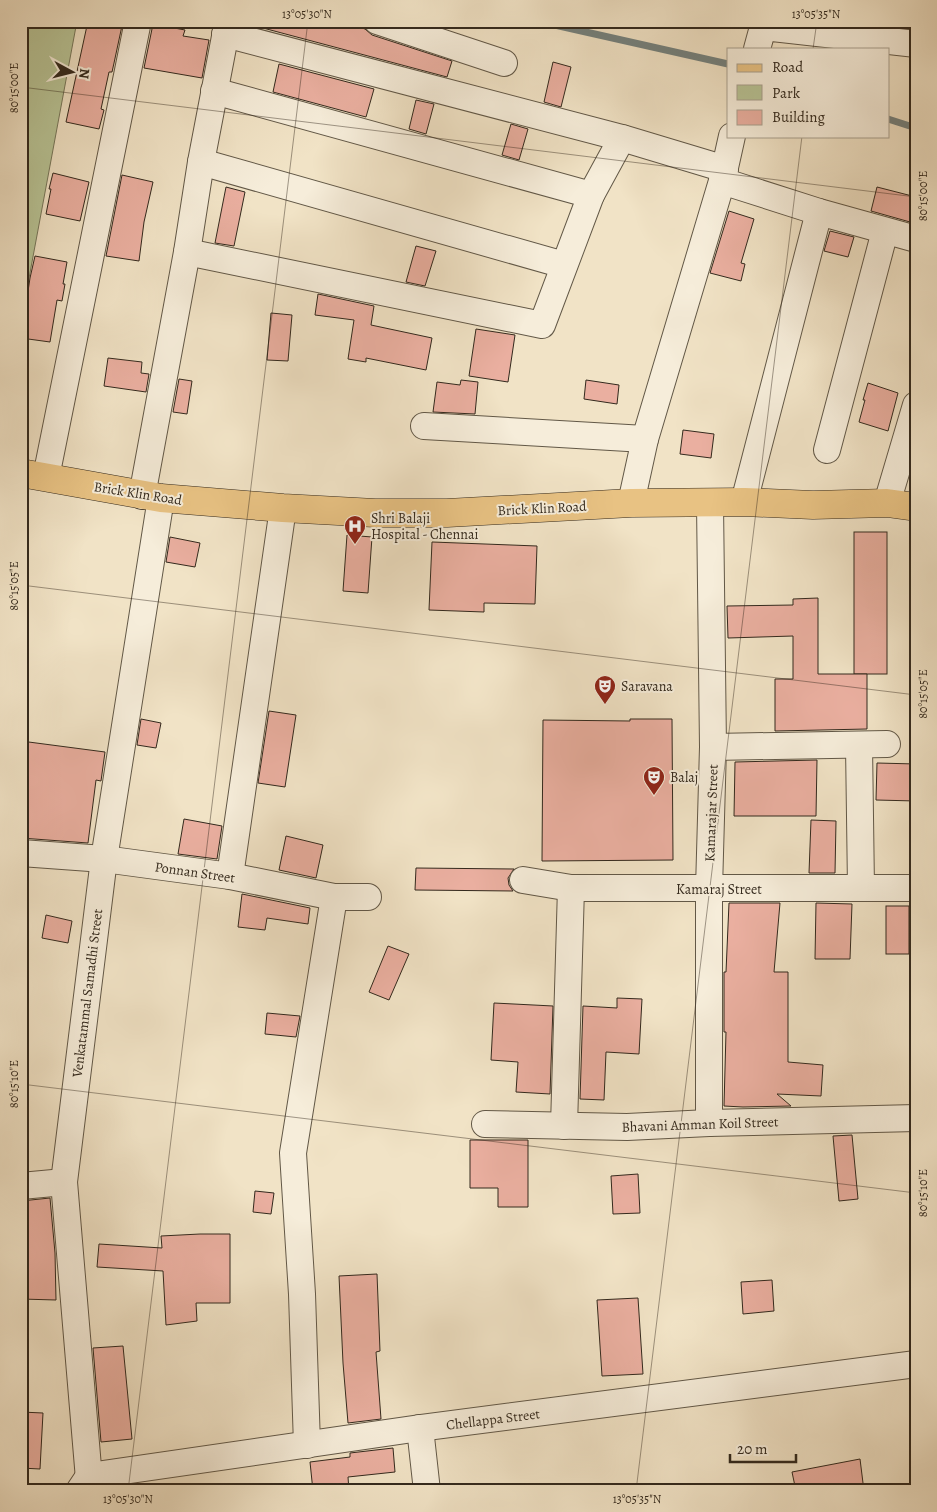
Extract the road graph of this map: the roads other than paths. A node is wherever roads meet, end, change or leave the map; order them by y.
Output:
1 (138, 21) edge
2 (377, 21) edge
3 (226, 27) edge
4 (916, 44) edge
5 (758, 45) edge
6 (504, 63) dead end
7 (214, 92) junction
8 (622, 138) junction
9 (732, 138) edge
10 (201, 162) junction
11 (723, 175) junction
12 (592, 195) junction
13 (819, 212) junction
14 (885, 231) junction
15 (916, 239) edge
16 (186, 252) junction
17 (564, 265) junction
18 (916, 405) edge
19 (424, 426) dead end
20 (645, 439) junction
21 (827, 450) dead end
22 (34, 475) edge
23 (151, 497) junction
24 (744, 502) junction
25 (631, 503) junction
26 (888, 503) junction
27 (710, 504) junction
28 (916, 507) edge
29 (283, 508) junction
30 (887, 744) dead end
31 (859, 745) junction
32 (713, 747) junction
33 (21, 854) edge
34 (104, 859) junction
35 (230, 876) junction
36 (523, 880) dead end
37 (571, 888) junction
38 (861, 888) junction
39 (916, 888) edge
40 (709, 889) junction
41 (334, 897) junction
42 (368, 897) dead end
43 (916, 1118) edge
44 (709, 1122) junction
45 (485, 1124) dead end
46 (564, 1126) junction
47 (64, 1182) junction
48 (21, 1186) edge
49 (916, 1364) edge
50 (420, 1428) junction
51 (307, 1445) junction
52 (86, 1486) edge
53 (427, 1491) edge

1 - 22 street
2 - 6 street
3 - 7 street, Venkatammal Samadhi Street
3 - 8 street
4 - 5 street
7 - 10 street, Venkatammal Samadhi Street
7 - 12 street
8 - 11 street
8 - 12 street
9 - 11 street
10 - 16 street, Venkatammal Samadhi Street
10 - 17 street
11 - 13 street
11 - 20 street
12 - 17 street
13 - 14 street
13 - 24 street
14 - 15 street
14 - 21 street
16 - 17 street
16 - 23 street, Venkatammal Samadhi Street
18 - 26 street
19 - 20 street
20 - 25 street
22 - 23 main road, Brick Klin Road
23 - 29 main road, Brick Klin Road
23 - 34 street, Venkatammal Samadhi Street
24 - 26 main road, Brick Klin Road
24 - 27 main road, Brick Klin Road
25 - 27 main road, Brick Klin Road
25 - 29 main road, Brick Klin Road
26 - 28 main road, Brick Klin Road
27 - 32 street, Kamarajar Street
29 - 35 street
30 - 31 street
31 - 32 street
31 - 38 street
32 - 40 street, Kamarajar Street
33 - 34 street, Ponnan Street
34 - 35 street, Ponnan Street
34 - 47 street, Venkatammal Samadhi Street
35 - 41 street, Ponnan Street
36 - 37 street, Kamaraj Street
37 - 40 street, Kamaraj Street
37 - 46 street
38 - 39 street, Kamaraj Street
38 - 40 street, Kamaraj Street
40 - 44 street, Kamarajar Street
41 - 42 street, Ponnan Street
41 - 51 street
43 - 44 street, Bhavani Amman Koil Street
44 - 46 street, Bhavani Amman Koil Street
45 - 46 street, Bhavani Amman Koil Street
47 - 48 street
47 - 52 street, Venkatammal Samadhi Street
49 - 50 street, Chellappa Street
50 - 51 street, Chellappa Street
50 - 53 street
51 - 52 street, Chellappa Street

